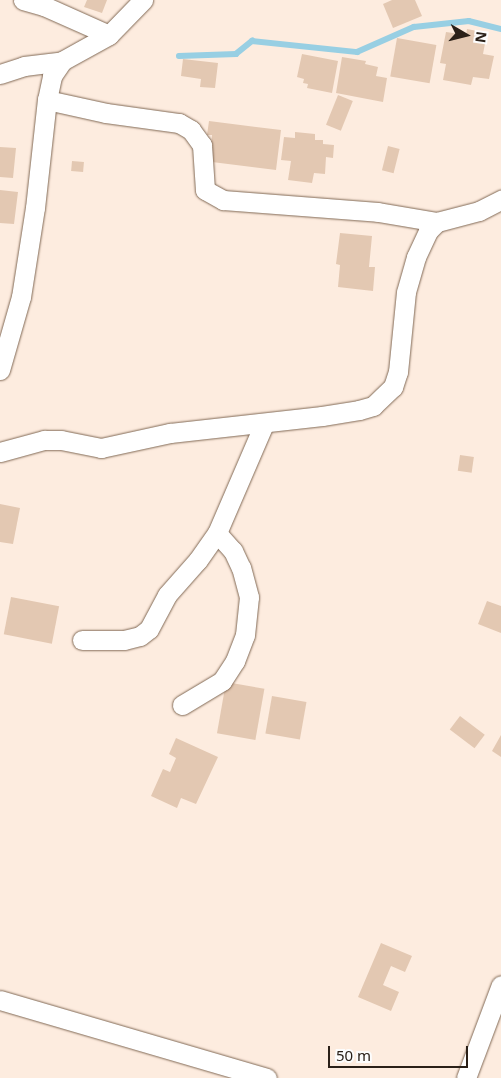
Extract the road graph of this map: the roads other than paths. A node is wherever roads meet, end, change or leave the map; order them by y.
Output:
1 (23, 0) edge
2 (143, 0) edge
3 (109, 35) junction
4 (62, 61) junction
5 (0, 74) edge
6 (47, 100) junction
7 (501, 200) edge
8 (437, 222) junction
9 (0, 370) edge
10 (264, 424) junction
11 (0, 452) edge
12 (216, 533) junction
13 (82, 640) dead end
14 (182, 705) dead end
15 (501, 985) edge
16 (0, 1000) edge
17 (267, 1078) edge
18 (466, 1078) edge

1 - 3 street
2 - 3 street
3 - 4 street
4 - 5 street
4 - 6 street
6 - 8 street
6 - 9 street
7 - 8 street
8 - 10 street
10 - 11 street
10 - 12 street
12 - 13 street
12 - 14 street
15 - 18 street
16 - 17 street

